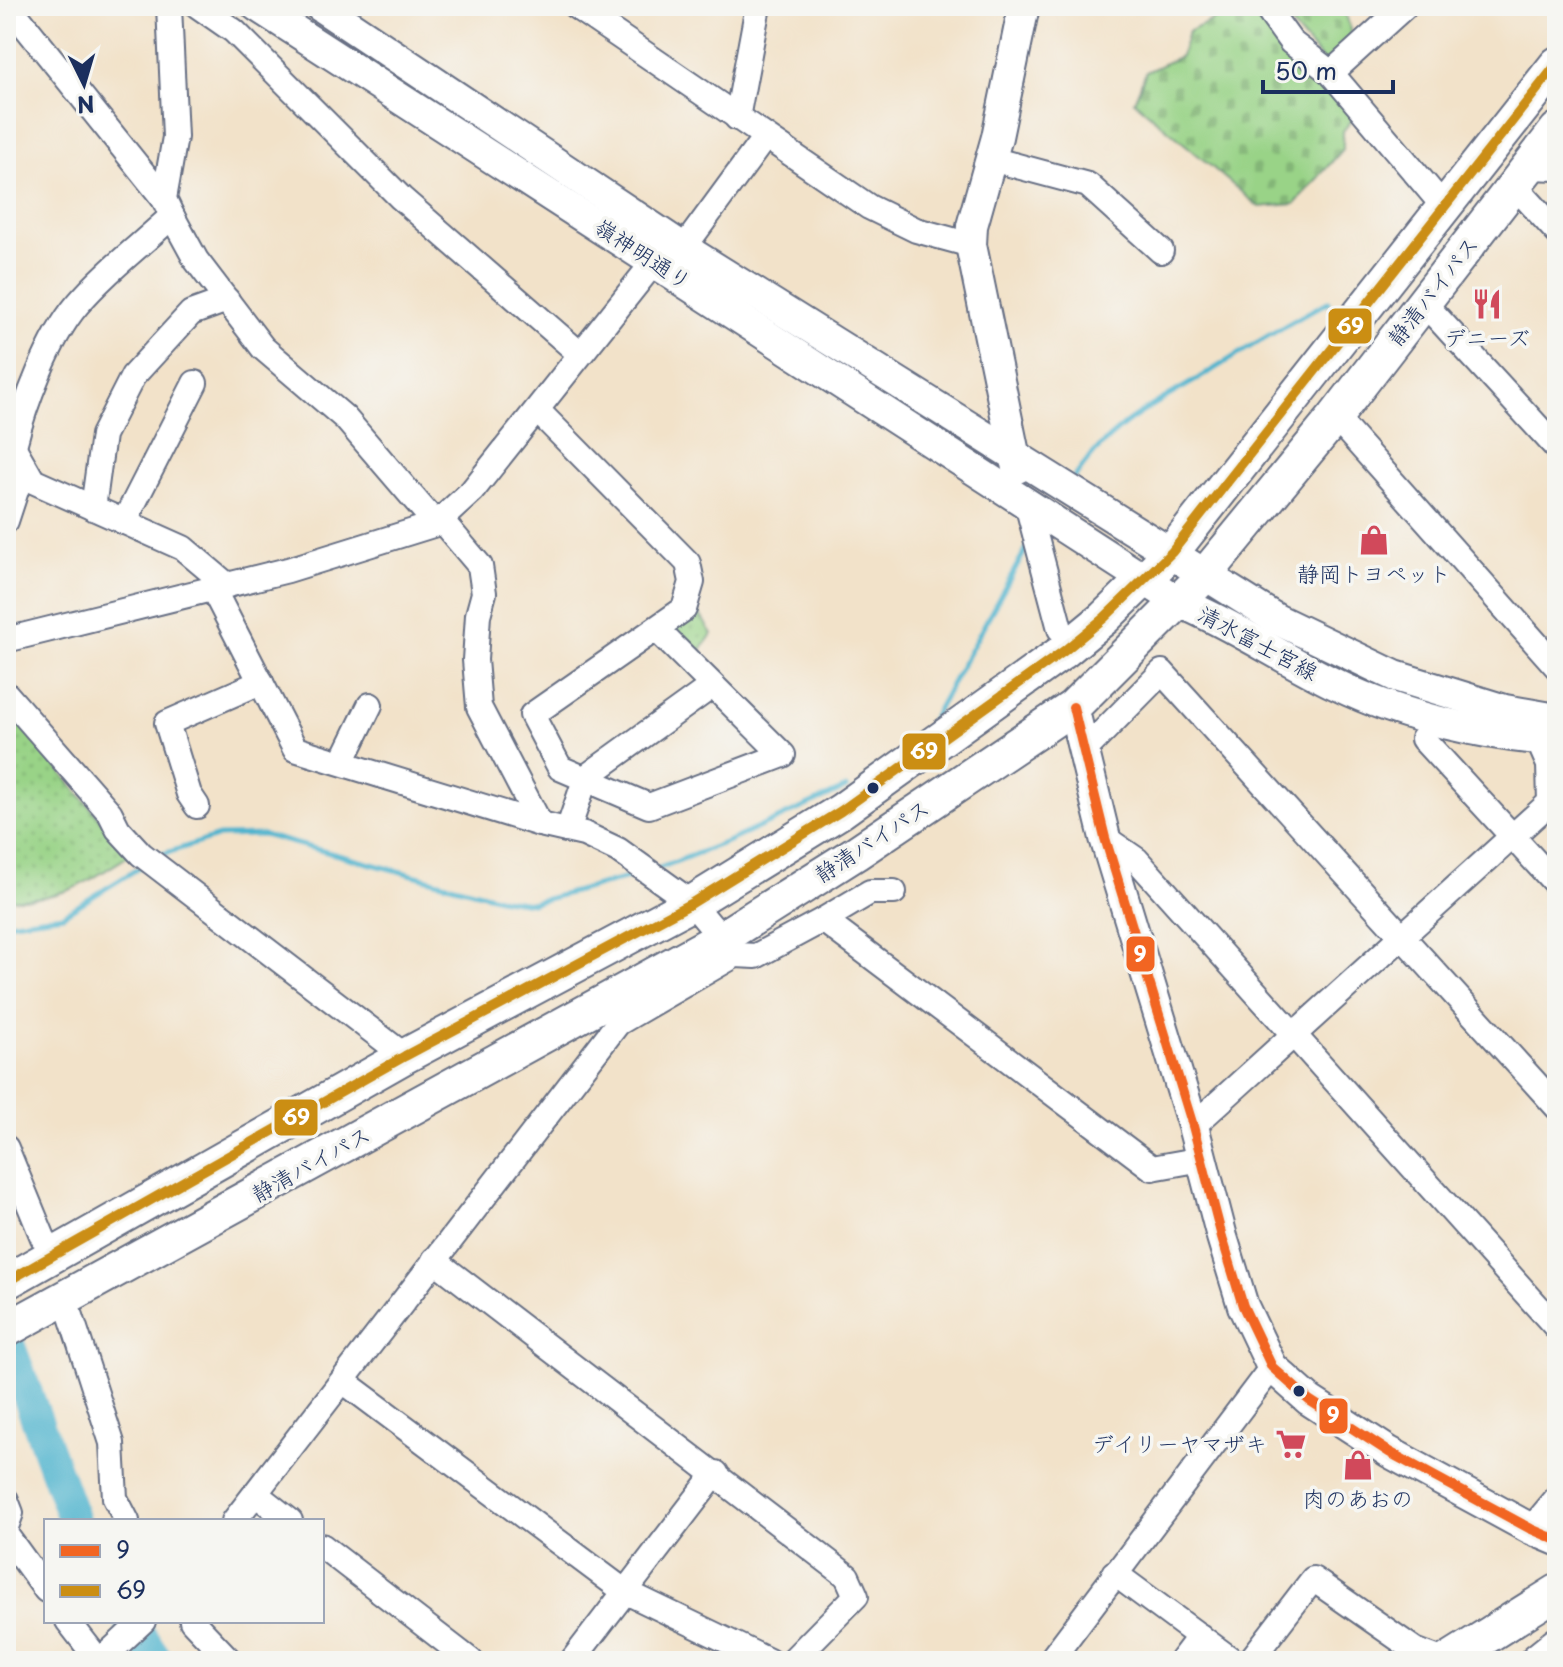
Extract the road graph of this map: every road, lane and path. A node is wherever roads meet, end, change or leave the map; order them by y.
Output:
1 (9, 6) edge
2 (169, 6) edge
3 (198, 6) edge
4 (257, 6) edge
5 (320, 6) edge
6 (575, 6) edge
7 (758, 6) edge
8 (1024, 6) edge
9 (1265, 6) edge
10 (1405, 6) edge
11 (1557, 64) edge
12 (1331, 73) junction
13 (737, 118) junction
14 (1557, 130) edge
15 (765, 137) junction
16 (991, 159) junction
17 (1534, 174) edge
18 (168, 208) junction
19 (1445, 208) junction
20 (1557, 232) edge
21 (971, 245) junction
22 (1161, 251) dead end
23 (668, 260) junction
24 (227, 300) junction
25 (1423, 302) junction
26 (580, 354) junction
27 (195, 383) dead end
28 (538, 411) junction
29 (1335, 417) junction
30 (1557, 448) edge
31 (15, 449) edge
32 (1014, 458) junction
33 (1027, 504) junction
34 (93, 508) junction
35 (6, 521) edge
36 (124, 522) junction
37 (439, 522) junction
38 (1172, 552) junction
39 (1205, 575) junction
40 (1143, 579) junction
41 (220, 587) junction
42 (1179, 602) junction
43 (656, 629) junction
44 (1060, 629) dead end
45 (6, 640) edge
46 (1557, 667) edge
47 (261, 682) junction
48 (712, 686) junction
49 (6, 694) edge
50 (370, 705) dead end
51 (1073, 707) junction
52 (1551, 733) edge
53 (1423, 739) dead end
54 (1084, 751) junction
55 (342, 762) junction
56 (586, 777) junction
57 (1553, 800) edge
58 (197, 806) dead end
59 (540, 824) junction
60 (568, 830) junction
61 (1512, 836) junction
62 (1105, 838) junction
63 (1557, 885) edge
64 (894, 892) dead end
65 (692, 903) junction
66 (823, 920) junction
67 (1401, 936) junction
68 (729, 946) junction
69 (1293, 1036) junction
70 (405, 1056) junction
71 (1557, 1107) edge
72 (1193, 1126) junction
73 (6, 1148) edge
74 (1202, 1159) junction
75 (43, 1238) dead end
76 (434, 1260) junction
77 (16, 1277) edge
78 (55, 1314) junction
79 (1557, 1328) edge
80 (6, 1330) edge
81 (1272, 1367) junction
82 (343, 1381) junction
83 (716, 1473) junction
84 (257, 1495) junction
85 (1557, 1498) edge
86 (6, 1500) edge
87 (126, 1519) edge
88 (236, 1519) edge
89 (287, 1519) edge
90 (6, 1527) edge
91 (1544, 1534) edge
92 (6, 1535) edge
93 (324, 1548) edge
94 (1114, 1573) junction
95 (44, 1587) edge
96 (624, 1591) junction
97 (1557, 1592) edge
98 (1557, 1607) edge
99 (70, 1623) edge
100 (141, 1623) edge
101 (194, 1623) edge
102 (1200, 1636) junction
103 (1557, 1645) edge
104 (102, 1659) edge
105 (230, 1661) edge
106 (471, 1661) edge
107 (572, 1661) edge
108 (769, 1661) edge
109 (792, 1661) edge
110 (1050, 1661) edge
111 (1181, 1661) edge
112 (1233, 1661) edge
113 (1250, 1661) edge
114 (1446, 1661) edge
115 (1487, 1661) edge
116 (1537, 1661) edge

1 - 18 street
2 - 18 street
3 - 26 street
4 - 23 main road, 嶺神明通り
5 - 23 main road, 嶺神明通り
6 - 13 street
7 - 13 street
8 - 16 main road
9 - 12 street
10 - 12 street
11 - 19 highway, 静清バイパス
12 - 19 street
13 - 15 street
14 - 17 highway, 静清バイパス
15 - 21 street
15 - 23 street
16 - 21 main road
16 - 22 street
17 - 20 street
17 - 25 highway, 静清バイパス
18 - 24 street
18 - 31 street
19 - 38 highway, 静清バイパス
21 - 32 main road
23 - 26 street
23 - 32 main road, 嶺神明通り
23 - 33 main road, 嶺神明通り
24 - 34 street
24 - 37 street
25 - 29 highway, 静清バイパス
25 - 30 street
26 - 28 street
27 - 36 street
28 - 37 street
28 - 43 street
29 - 39 highway, 静清バイパス
29 - 46 street
31 - 34 street
31 - 35 street
32 - 33 main road
32 - 38 main road, 清水富士宮線
33 - 40 main road, 清水富士宮線
33 - 44 street
34 - 36 street
36 - 41 street
37 - 41 street
37 - 59 street
38 - 39 main road, 清水富士宮線
38 - 40 highway, 静清バイパス
39 - 42 highway, 静清バイパス
39 - 52 main road, 清水富士宮線
40 - 42 main road, 清水富士宮線
40 - 65 highway, 静清バイパス
41 - 45 street
41 - 47 street
42 - 51 highway, 静清バイパス
42 - 52 main road, 清水富士宮線
43 - 48 street
43 - 56 street
47 - 55 street
47 - 58 street
48 - 56 street
48 - 56 street
49 - 70 street
50 - 55 street
51 - 54 main road
51 - 68 highway, 静清バイパス
52 - 57 street
53 - 61 street
54 - 62 main road
54 - 67 street
55 - 59 street
56 - 60 street
57 - 61 street
59 - 60 street
60 - 65 street
61 - 63 street
61 - 67 street
62 - 69 street
62 - 72 main road
64 - 66 street
65 - 68 street
65 - 70 highway, 静清バイパス
66 - 68 street
66 - 74 street
67 - 69 street
67 - 71 street
68 - 76 street
68 - 78 highway, 静清バイパス
69 - 72 street
69 - 79 street
70 - 77 highway, 静清バイパス
72 - 74 main road
73 - 75 street
74 - 81 main road
76 - 82 street
76 - 83 street
78 - 80 highway, 静清バイパス
78 - 87 street
81 - 91 main road
81 - 94 street
82 - 84 street
82 - 96 street
83 - 96 street
83 - 109 street
84 - 88 street
84 - 89 street
85 - 91 street
86 - 90 street
92 - 95 street
93 - 106 street
94 - 102 street
94 - 110 street
96 - 107 street
96 - 108 street
97 - 114 highway
98 - 115 highway
99 - 104 street
100 - 104 street
101 - 105 street
102 - 111 street
102 - 112 street
103 - 116 highway
113 - 114 street

